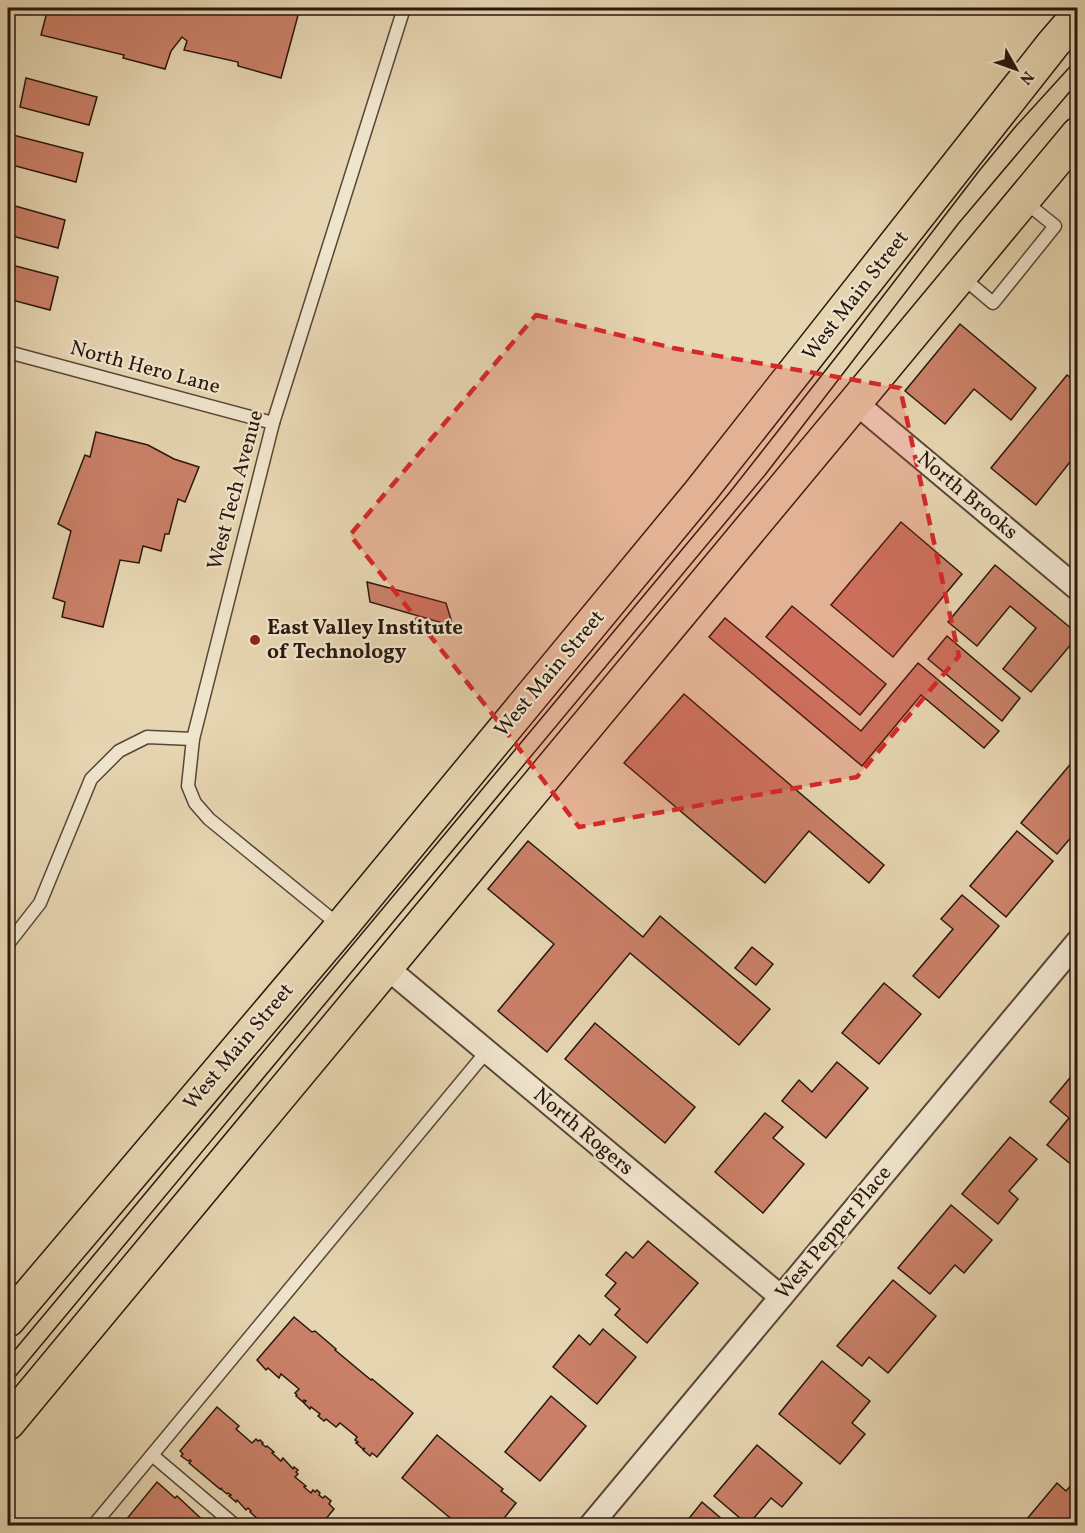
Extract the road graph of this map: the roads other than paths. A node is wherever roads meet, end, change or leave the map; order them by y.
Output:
1 (404, 8) edge
2 (1077, 15) edge
3 (1077, 134) edge
4 (1023, 200) junction
5 (960, 276) junction
6 (8, 352) edge
7 (855, 403) junction
8 (273, 423) junction
9 (1077, 590) edge
10 (193, 739) junction
11 (341, 927) junction
12 (1077, 941) edge
13 (8, 944) edge
14 (386, 967) junction
15 (487, 1051) junction
16 (781, 1297) junction
17 (8, 1320) edge
18 (8, 1423) edge
19 (152, 1455) junction
20 (93, 1526) edge
21 (236, 1526) edge
22 (590, 1526) edge

1 - 8 lane, West Tech Avenue
2 - 11 main road, West Main Street
3 - 4 main road
4 - 5 main road
4 - 5 lane
5 - 7 main road
6 - 8 lane, North Hero Lane
7 - 9 street, North Brooks
7 - 14 main road
8 - 10 lane, West Tech Avenue
10 - 11 lane, West Tech Avenue
10 - 13 lane
11 - 17 main road, West Main Street
12 - 16 street, West Pepper Place
14 - 15 street, North Rogers
14 - 18 main road
15 - 16 street, North Rogers
15 - 19 lane
16 - 22 street, West Pepper Place
19 - 20 lane
19 - 21 lane

